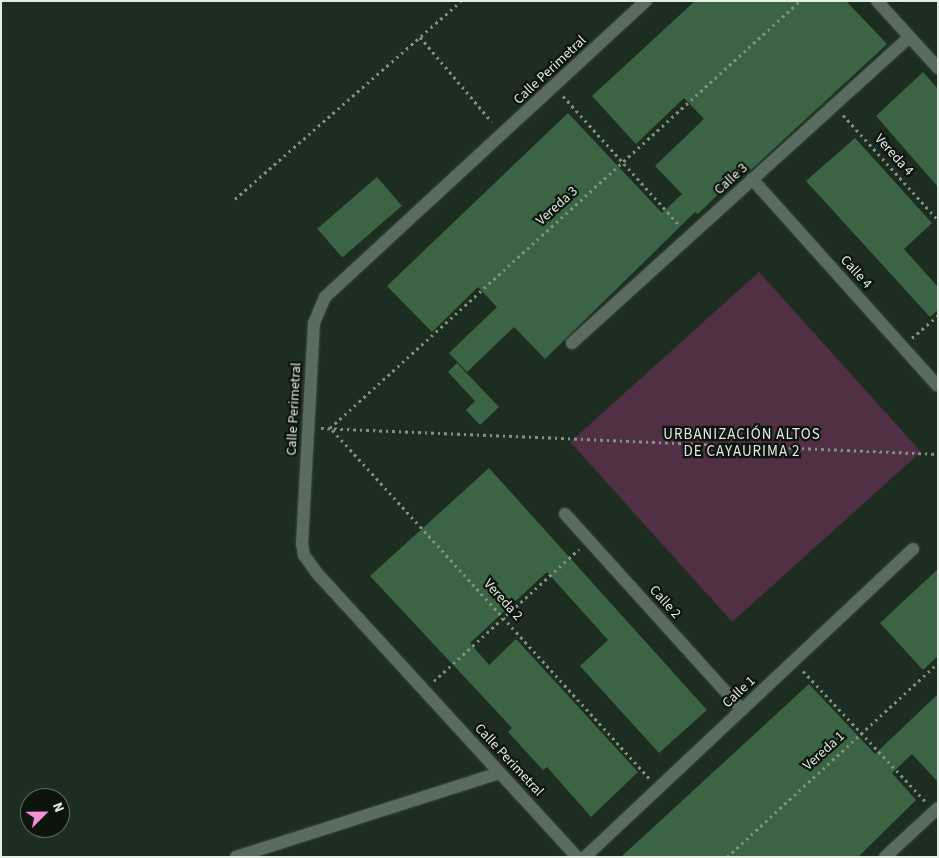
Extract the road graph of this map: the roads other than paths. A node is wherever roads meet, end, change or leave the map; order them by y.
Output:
1 (646, 1) edge
2 (877, 1) edge
3 (909, 37) junction
4 (938, 68) edge
5 (752, 179) junction
6 (572, 343) dead end
7 (937, 385) edge
8 (565, 514) dead end
9 (913, 549) dead end
10 (742, 710) junction
11 (500, 773) junction
12 (936, 810) edge
13 (236, 857) edge
14 (577, 857) edge
15 (585, 857) edge
16 (885, 857) edge

1 - 11 street, Calle Perimetral
2 - 3 street
3 - 4 street
3 - 5 street, Calle 3
5 - 6 street, Calle 3
5 - 7 street, Calle 4
8 - 10 street, Calle 2
9 - 10 street, Calle 1
10 - 15 street, Calle 1
11 - 13 street
11 - 14 street, Calle Perimetral
12 - 16 street

